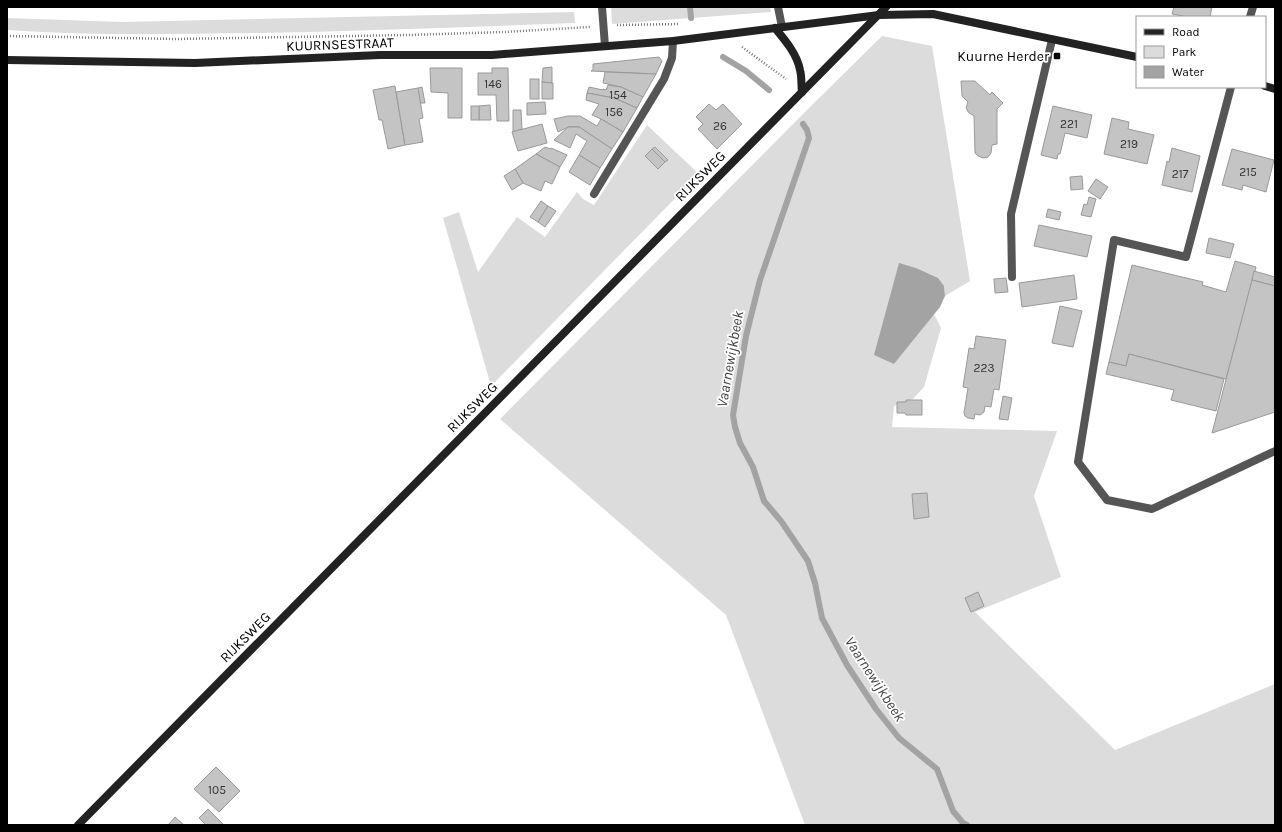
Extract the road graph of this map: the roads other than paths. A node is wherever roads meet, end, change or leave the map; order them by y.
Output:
1 (602, 7) edge
2 (778, 7) edge
3 (886, 7) edge
4 (879, 15) junction
5 (778, 28) junction
6 (1052, 40) junction
7 (673, 41) junction
8 (605, 46) junction
9 (1136, 57) edge
10 (7, 60) edge
11 (1231, 88) edge
12 (802, 92) junction
13 (594, 194) dead end
14 (1012, 277) dead end
15 (1275, 451) edge
16 (78, 825) edge

1 - 8 street
2 - 5 street
3 - 4 main road, RIJKSWEG
4 - 5 main road, KUURNSESTRAAT
4 - 6 main road, KUURNSESTRAAT
4 - 12 main road, RIJKSWEG
5 - 7 main road, KUURNSESTRAAT
5 - 12 main road
6 - 9 main road, KUURNSESTRAAT
6 - 14 street
7 - 8 main road, KUURNSESTRAAT
7 - 13 street
8 - 10 main road, KUURNSESTRAAT
11 - 15 street
12 - 16 main road, RIJKSWEG

